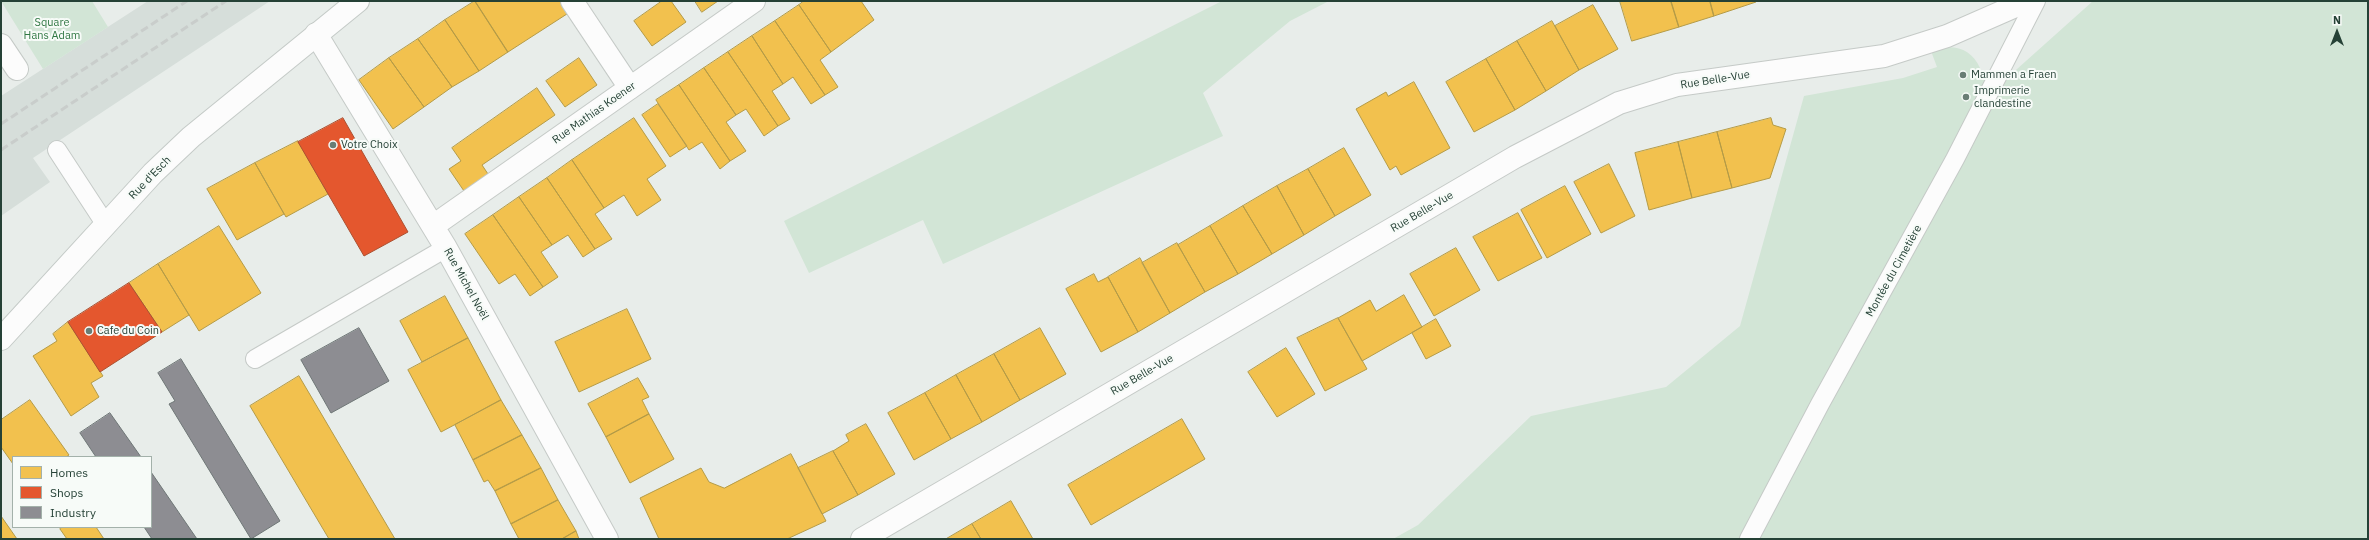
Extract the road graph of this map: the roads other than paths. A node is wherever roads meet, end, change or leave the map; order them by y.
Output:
1 (358, 1) edge
2 (572, 1) edge
3 (754, 1) edge
4 (2027, 1) edge
5 (2036, 1) edge
6 (316, 34) junction
7 (1, 45) edge
8 (17, 70) dead end
9 (630, 88) junction
10 (57, 150) dead end
11 (106, 225) junction
12 (433, 226) junction
13 (446, 248) junction
14 (1, 339) edge
15 (255, 359) dead end
16 (607, 539) edge
17 (862, 539) edge
18 (1749, 539) edge

1 - 6 street, Rue d'Esch
2 - 9 street
3 - 9 street, Rue Mathias Koener
4 - 17 street, Rue Belle-Vue
5 - 18 lane, Montée du Cimetière
6 - 11 street, Rue d'Esch
6 - 12 street, Rue Michel Noël
7 - 8 street
9 - 12 street, Rue Mathias Koener
10 - 11 lane
11 - 14 street, Rue d'Esch
12 - 13 street, Rue Michel Noël
13 - 15 lane
13 - 16 street, Rue Michel Noël

